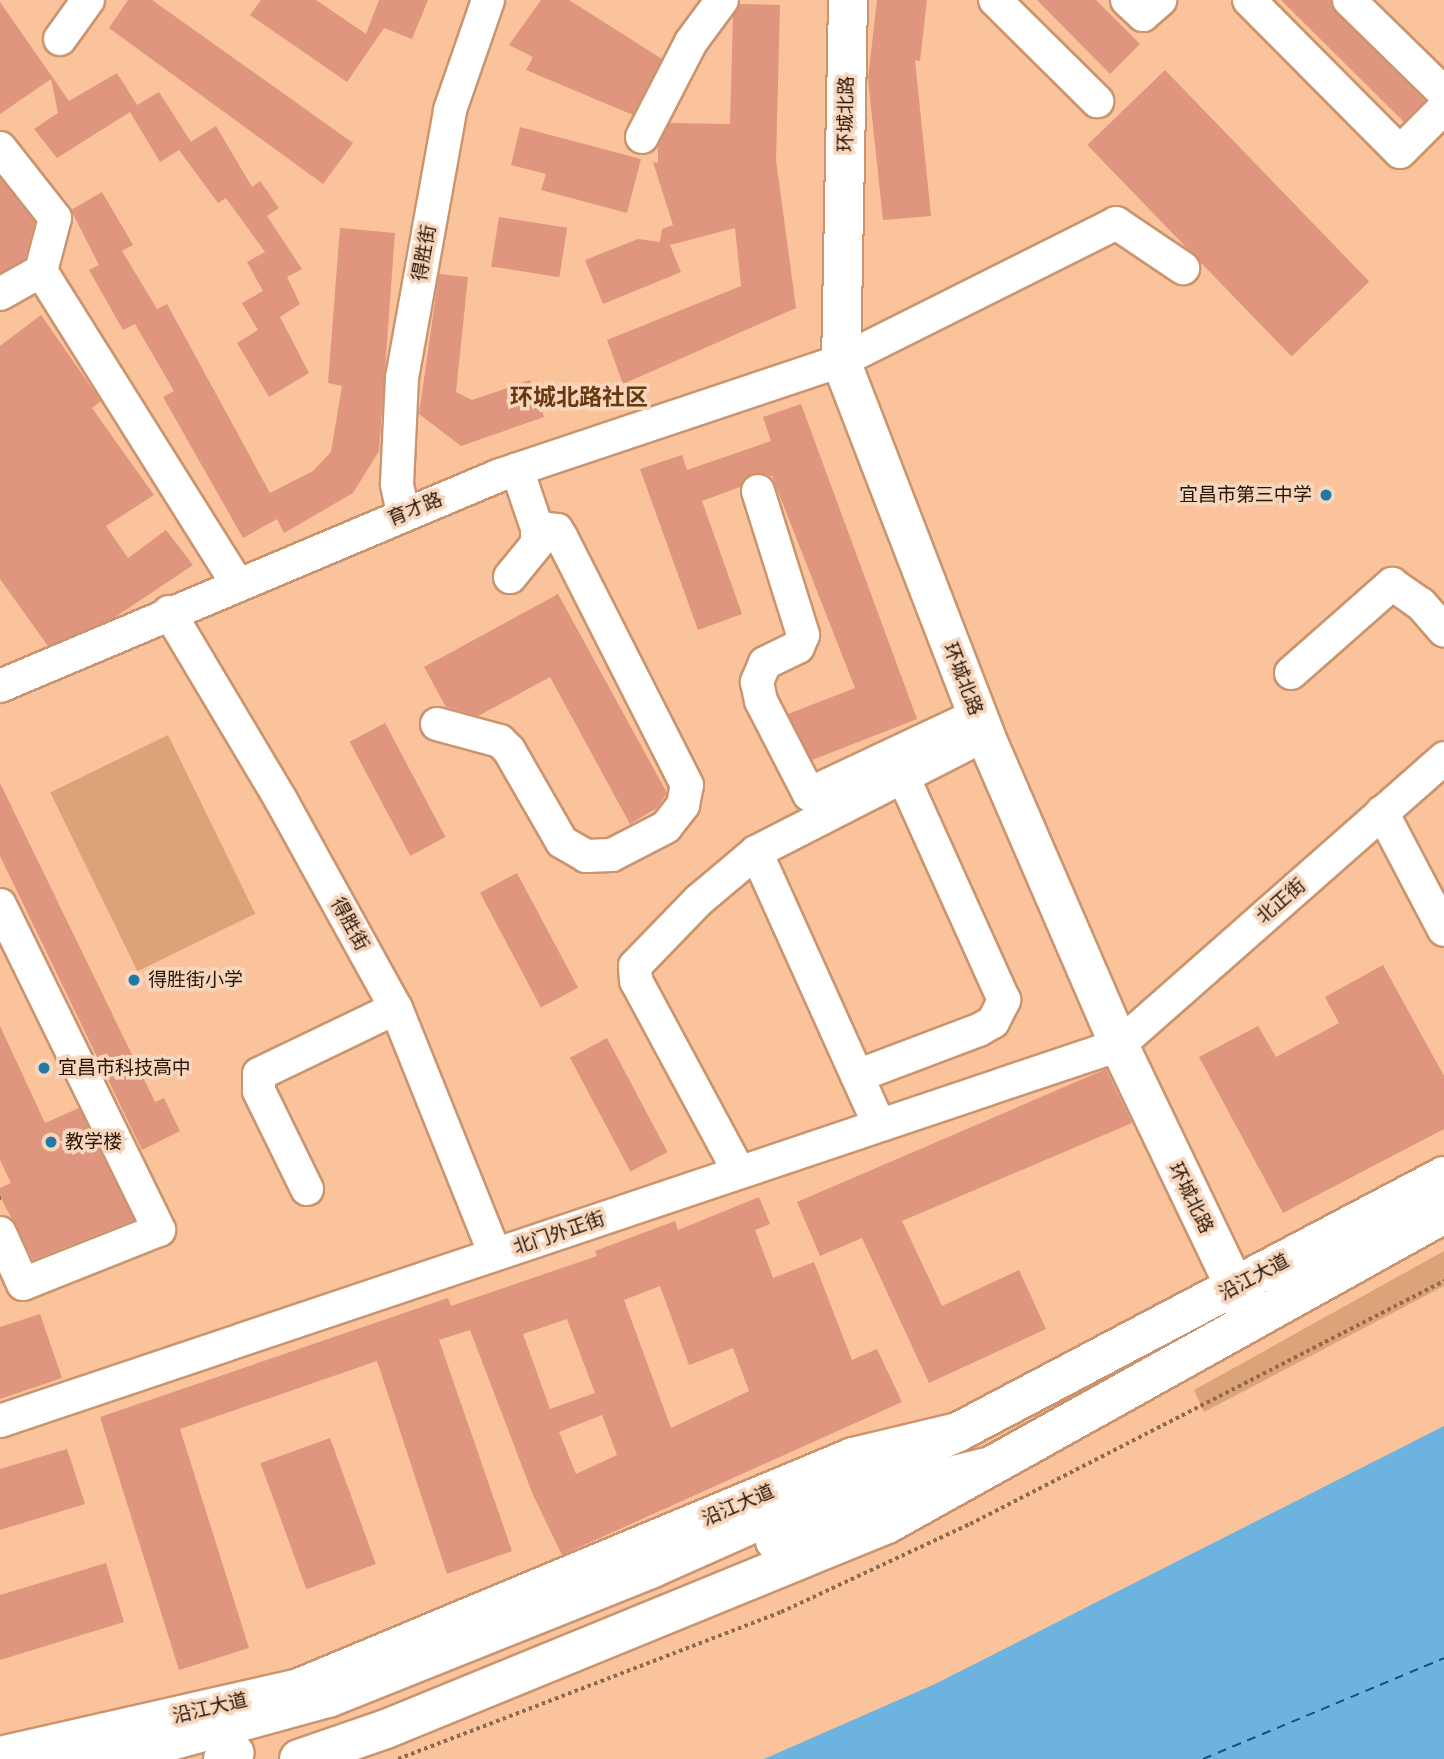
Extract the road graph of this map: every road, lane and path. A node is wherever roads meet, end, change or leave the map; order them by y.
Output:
1 (88, 0) edge
2 (488, 0) edge
3 (722, 0) edge
4 (848, 0) edge
5 (995, 0) edge
6 (1128, 0) edge
7 (1160, 0) edge
8 (1249, 0) edge
9 (1349, 0) edge
10 (60, 39) dead end
11 (1444, 93) edge
12 (1097, 101) dead end
13 (1444, 107) edge
14 (642, 137) dead end
15 (0, 148) edge
16 (1183, 268) dead end
17 (41, 271) junction
18 (0, 295) edge
19 (841, 361) junction
20 (517, 469) junction
21 (758, 491) dead end
22 (403, 513) junction
23 (537, 528) junction
24 (510, 577) dead end
25 (237, 583) junction
26 (169, 612) junction
27 (1444, 630) edge
28 (1291, 673) dead end
29 (0, 686) edge
30 (437, 724) dead end
31 (981, 725) junction
32 (1444, 758) edge
33 (904, 779) junction
34 (1382, 812) junction
35 (756, 852) junction
36 (0, 905) edge
37 (1444, 930) edge
38 (396, 1008) junction
39 (1119, 1045) junction
40 (857, 1076) junction
41 (879, 1125) junction
42 (739, 1172) junction
43 (1444, 1177) edge
44 (307, 1189) dead end
45 (1444, 1214) edge
46 (0, 1233) edge
47 (495, 1254) junction
48 (1242, 1303) junction
49 (0, 1421) edge
50 (958, 1432) junction
51 (987, 1467) junction
52 (225, 1750) edge
53 (0, 1756) edge
54 (27, 1759) edge
55 (105, 1759) edge
56 (299, 1759) edge

1 - 10 street
2 - 22 street, 得胜街
3 - 14 street
4 - 19 main road, 环城北路
5 - 12 street
6 - 7 street
8 - 13 street
9 - 11 street
15 - 17 street
16 - 19 street, 育才路
17 - 18 street
17 - 25 street
19 - 20 street, 育才路
19 - 31 main road, 环城北路
20 - 22 street, 育才路
20 - 23 street
21 - 31 street
22 - 25 street, 育才路
23 - 24 street
23 - 30 street
25 - 26 street, 育才路
26 - 29 street, 育才路
26 - 38 street, 得胜街
27 - 28 street
31 - 33 street
31 - 39 main road, 环城北路
32 - 34 street, 北正街
33 - 35 street
33 - 40 street
34 - 37 street
34 - 39 street, 北正街
35 - 40 street
35 - 42 street
36 - 46 street
38 - 44 street
38 - 47 street, 得胜街
39 - 41 street, 北门外正街
39 - 48 main road, 环城北路
40 - 41 street
41 - 42 street, 北门外正街
42 - 47 street, 北门外正街
43 - 48 main road, 沿江大道
45 - 48 main road, 沿江大道
47 - 49 street, 北门外正街
48 - 50 main road, 沿江大道
48 - 51 main road, 沿江大道
50 - 52 main road
50 - 53 main road, 沿江大道
51 - 52 main road
51 - 56 main road, 沿江大道
52 - 54 main road
52 - 55 main road

